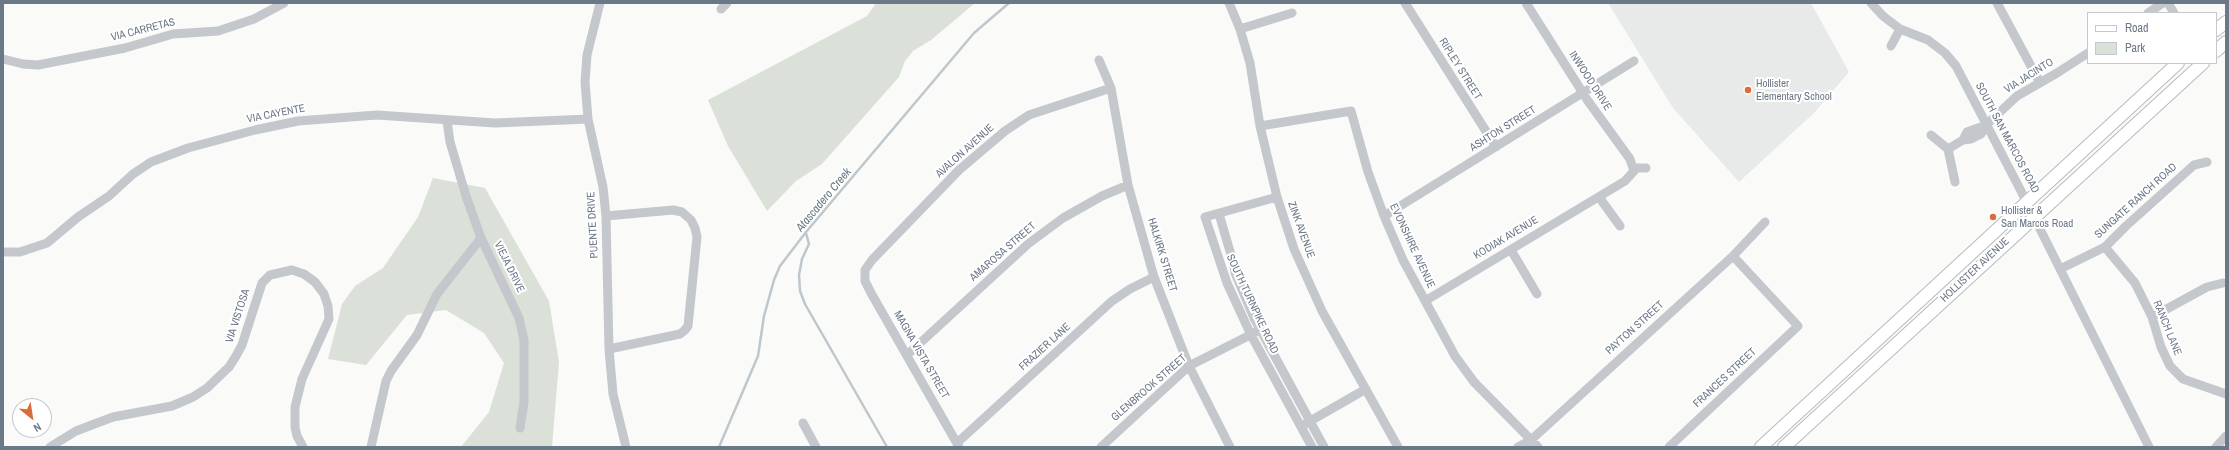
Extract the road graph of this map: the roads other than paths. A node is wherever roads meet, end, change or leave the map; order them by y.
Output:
1 (284, 3) edge
2 (600, 3) edge
3 (1229, 3) edge
4 (1405, 3) edge
5 (1526, 3) edge
6 (1871, 3) edge
7 (1998, 3) edge
8 (2163, 3) edge
9 (2168, 3) edge
10 (2150, 12) edge
11 (2173, 12) edge
12 (1292, 13) dead end
13 (2226, 22) edge
14 (1900, 29) junction
15 (2217, 29) edge
16 (1240, 30) junction
17 (2226, 42) edge
18 (1891, 46) dead end
19 (2217, 50) edge
20 (2087, 54) edge
21 (3, 59) edge
22 (1099, 60) dead end
23 (1634, 61) dead end
24 (2177, 64) edge
25 (2202, 64) edge
26 (2039, 81) junction
27 (1111, 88) junction
28 (1583, 93) junction
29 (588, 119) junction
30 (447, 121) junction
31 (1986, 125) junction
32 (1260, 126) junction
33 (1931, 135) dead end
34 (1496, 147) junction
35 (1948, 149) junction
36 (2207, 162) dead end
37 (1646, 168) dead end
38 (1634, 170) junction
39 (1955, 182) dead end
40 (1128, 185) junction
41 (1599, 196) junction
42 (1277, 197) junction
43 (2027, 202) junction
44 (1218, 214) junction
45 (606, 216) junction
46 (1384, 216) junction
47 (2034, 216) junction
48 (1765, 222) dead end
49 (1620, 226) dead end
50 (481, 238) junction
51 (2105, 247) junction
52 (1511, 250) junction
53 (3, 252) edge
54 (1733, 256) junction
55 (2060, 269) junction
56 (865, 274) joint
57 (1154, 278) junction
58 (2223, 283) dead end
59 (1538, 294) dead end
60 (1425, 301) junction
61 (2152, 317) junction
62 (1260, 330) junction
63 (1251, 335) junction
64 (609, 350) junction
65 (907, 355) junction
66 (1189, 366) junction
67 (1366, 389) junction
68 (2226, 394) edge
69 (1310, 421) junction
70 (803, 423) dead end
71 (1300, 426) junction
72 (520, 428) dead end
73 (2226, 436) edge
74 (1531, 440) junction
75 (958, 445) edge
76 (50, 447) edge
77 (303, 447) edge
78 (371, 447) edge
79 (626, 447) edge
80 (816, 447) edge
81 (1101, 447) edge
82 (1230, 447) edge
83 (1312, 447) edge
84 (1324, 447) edge
85 (1398, 447) edge
86 (1518, 447) edge
87 (1538, 447) edge
88 (1669, 447) edge
89 (1761, 447) edge
90 (1784, 447) edge
91 (2149, 447) edge
92 (2216, 447) edge

1 - 21 street, VIA CARRETAS
2 - 29 street, PUENTE DRIVE
3 - 16 street, ZINK AVENUE
4 - 34 street, RIPLEY STREET
5 - 28 street, INWOOD DRIVE
6 - 14 street, SOUTH SAN MARCOS ROAD
7 - 26 street
8 - 10 street
9 - 11 street
12 - 16 street
13 - 15 main road
14 - 18 street
14 - 31 street, SOUTH SAN MARCOS ROAD
16 - 32 street, ZINK AVENUE
17 - 19 main road
20 - 26 street, VIA JACINTO
22 - 27 street, HALKIRK STREET
23 - 28 street, ASHTON STREET
24 - 43 main road, HOLLISTER AVENUE
25 - 47 main road, HOLLISTER AVENUE
26 - 31 street, VIA JACINTO
27 - 40 street, HALKIRK STREET
27 - 56 street, AVALON AVENUE
28 - 34 street, ASHTON STREET
28 - 38 street, INWOOD DRIVE
29 - 30 street, VIA CAYENTE
29 - 45 street, PUENTE DRIVE
30 - 50 street, VIEJA DRIVE
30 - 53 street, VIA CAYENTE
31 - 35 street
31 - 43 street, SOUTH SAN MARCOS ROAD
32 - 42 street, ZINK AVENUE
32 - 46 street, EVONSHIRE AVENUE
33 - 35 street
34 - 46 street, ASHTON STREET
35 - 39 street
36 - 51 street, SUNGATE RANCH ROAD
37 - 38 street
38 - 41 street, KODIAK AVENUE
40 - 57 street, HALKIRK STREET
40 - 65 street, AMAROSA STREET
41 - 49 street
41 - 52 street, KODIAK AVENUE
42 - 44 street
42 - 67 street, ZINK AVENUE
43 - 47 street, SOUTH SAN MARCOS ROAD
43 - 89 main road, HOLLISTER AVENUE
44 - 62 street, SOUTH TURNPIKE ROAD
44 - 63 street, SOUTH TURNPIKE ROAD
45 - 64 street, PUENTE DRIVE
45 - 64 street
46 - 60 street, EVONSHIRE AVENUE
47 - 55 street, SOUTH SAN MARCOS ROAD
47 - 90 main road, HOLLISTER AVENUE
48 - 54 street, PAYTON STREET
50 - 72 street, VIEJA DRIVE
50 - 78 street
51 - 55 street, SUNGATE RANCH ROAD
51 - 61 street, RANCH LANE
52 - 59 street
52 - 60 street, KODIAK AVENUE
54 - 74 street, PAYTON STREET
54 - 88 street, FRANCES STREET
55 - 91 street, SOUTH SAN MARCOS ROAD
56 - 65 street, MAGNA VISTA STREET
57 - 66 street, HALKIRK STREET
57 - 75 street, FRAZIER LANE
58 - 61 street
60 - 74 street, EVONSHIRE AVENUE
61 - 68 street, RANCH LANE
62 - 63 street, GLENBROOK STREET
62 - 69 street, SOUTH TURNPIKE ROAD
63 - 66 street, GLENBROOK STREET
63 - 71 street, SOUTH TURNPIKE ROAD
64 - 79 street, PUENTE DRIVE
65 - 75 street, MAGNA VISTA STREET
66 - 81 street, GLENBROOK STREET
66 - 82 street, HALKIRK STREET
67 - 69 street
67 - 85 street, ZINK AVENUE
69 - 71 street
69 - 84 street, SOUTH TURNPIKE ROAD
70 - 80 street
71 - 83 street, SOUTH TURNPIKE ROAD
73 - 92 street
74 - 86 street, PAYTON STREET
74 - 87 street, EVONSHIRE AVENUE
76 - 77 street, VIA VISTOSA

